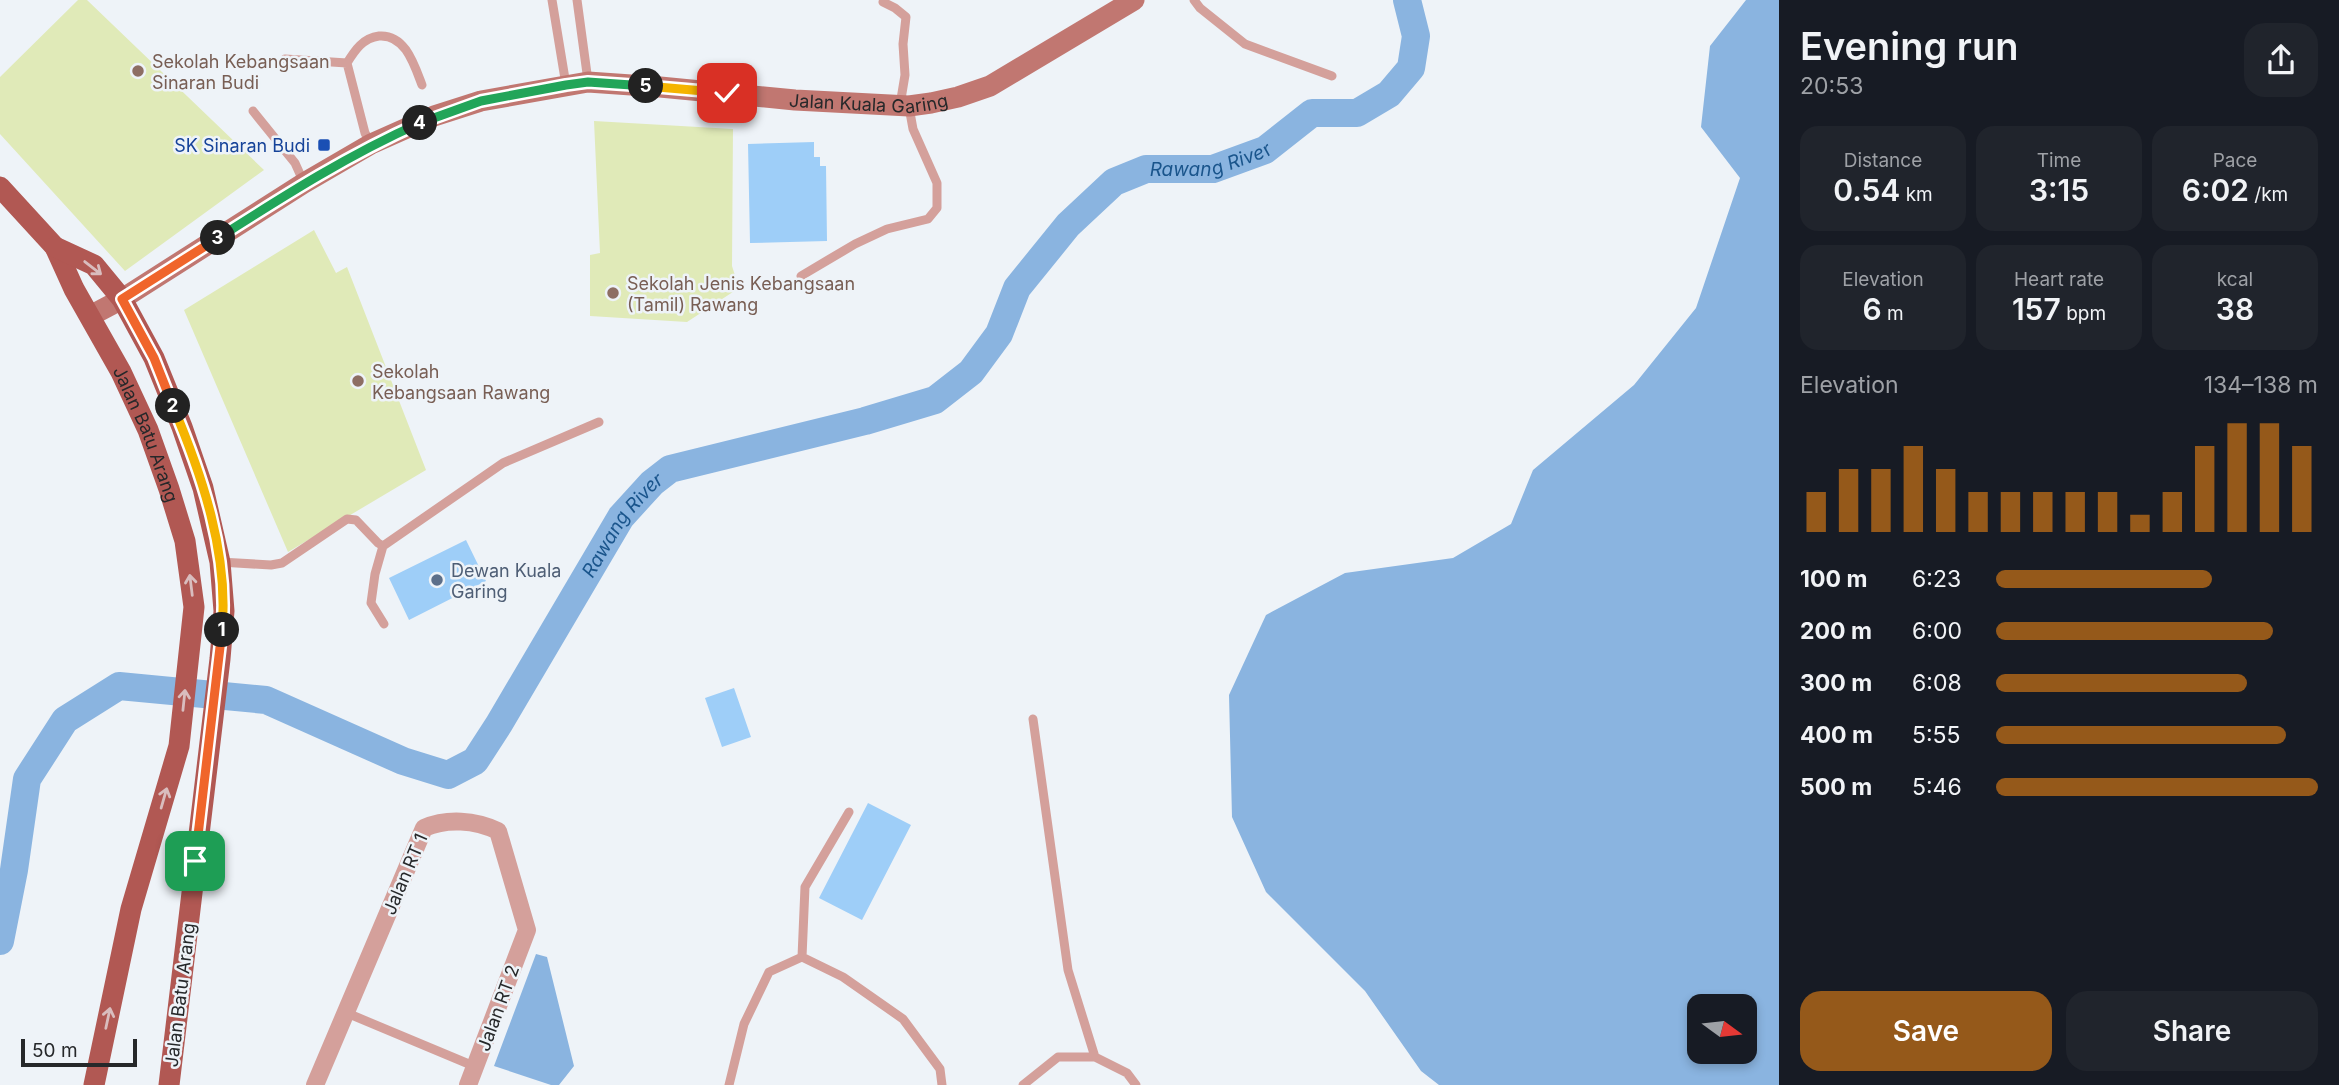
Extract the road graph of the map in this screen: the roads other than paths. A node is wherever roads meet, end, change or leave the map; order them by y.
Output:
1 (552, 0) edge
2 (577, 0) edge
3 (1134, 0) edge
4 (1194, 0) edge
5 (883, 2) dead end
6 (285, 59) dead end
7 (347, 63) junction
8 (1332, 76) dead end
9 (588, 82) junction
10 (422, 85) dead end
11 (566, 85) junction
12 (904, 105) junction
13 (253, 111) dead end
14 (371, 144) junction
15 (304, 183) junction
16 (0, 187) edge
17 (55, 247) junction
18 (801, 276) dead end
19 (122, 299) junction
20 (90, 316) junction
21 (599, 422) dead end
22 (383, 546) junction
23 (220, 562) junction
24 (384, 624) dead end
25 (1033, 719) dead end
26 (849, 812) dead end
27 (527, 930) joint
28 (802, 957) junction
29 (181, 981) junction
30 (346, 1013) junction
31 (1095, 1057) junction
32 (476, 1067) junction
33 (94, 1085) edge
34 (169, 1085) edge
35 (176, 1085) edge
36 (315, 1085) edge
37 (468, 1085) edge
38 (729, 1085) edge
39 (942, 1085) edge
40 (1023, 1085) edge
41 (1136, 1085) edge

1 - 11 lane
2 - 9 lane
3 - 12 street, Jalan Kuala Garing
4 - 8 lane
5 - 12 lane
6 - 7 lane
7 - 10 lane
7 - 14 lane
9 - 11 street, Jalan Kuala Garing
9 - 12 street, Jalan Kuala Garing
11 - 14 street, Jalan Kuala Garing
12 - 18 lane
13 - 15 lane
14 - 15 street, Jalan Kuala Garing
15 - 19 street, Jalan Kuala Garing
16 - 17 main road, Jalan Batu Arang
17 -> 19 main road, Jalan Batu Arang
17 - 20 main road, Jalan Batu Arang
19 - 20 street, Jalan Kuala Garing
19 - 23 main road, Jalan Batu Arang
33 -> 20 main road, Jalan Batu Arang
21 - 22 lane
22 - 23 lane
22 - 24 lane
23 - 29 main road, Jalan Batu Arang
25 - 31 lane
26 - 28 lane
27 - 30 street, Jalan RT 1
27 - 32 street, Jalan RT 2
28 - 38 lane
28 - 39 lane
29 - 34 main road, Jalan Batu Arang
29 - 35 street
30 - 32 lane
30 - 36 street, Jalan RT 1
31 - 40 lane
31 - 41 lane
32 - 37 street, Jalan RT 2

